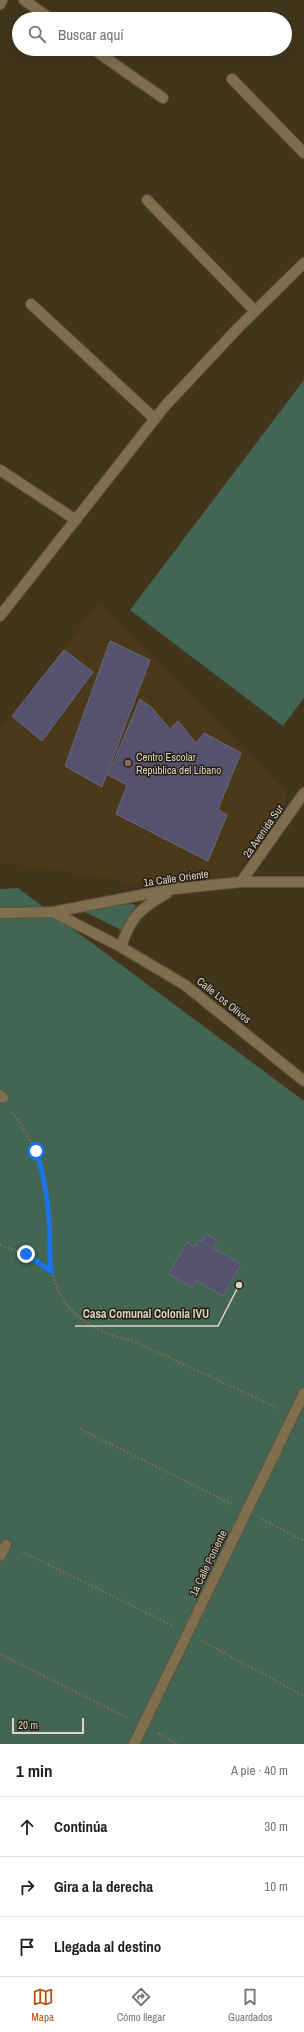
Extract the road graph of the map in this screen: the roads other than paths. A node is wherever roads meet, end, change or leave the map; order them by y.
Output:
1 (2, 0) edge
2 (24, 0) edge
3 (0, 4) edge
4 (41, 12) edge
5 (103, 56) edge
6 (232, 79) dead end
7 (163, 98) dead end
8 (304, 154) edge
9 (147, 200) dead end
10 (304, 263) edge
11 (32, 304) dead end
12 (255, 311) junction
13 (155, 419) junction
14 (0, 470) edge
15 (76, 520) junction
16 (0, 616) edge
17 (304, 793) edge
18 (241, 882) junction
19 (304, 882) edge
20 (173, 889) junction
21 (53, 912) junction
22 (0, 914) edge
23 (122, 947) junction
24 (304, 1081) edge
25 (304, 1393) edge
26 (6, 1545) dead end
27 (0, 1556) edge
28 (134, 1744) edge

1 - 3 street
2 - 4 street
5 - 7 street
6 - 8 street
9 - 12 street
10 - 12 street
11 - 13 street
12 - 13 street
13 - 15 street
14 - 15 street
15 - 16 street
17 - 18 street, 2a Avenida Sur
18 - 19 street, 1a Calle Oriente
18 - 20 street, 1a Calle Oriente
20 - 21 street, 1a Calle Oriente
20 - 23 street
21 - 22 street, 1a Calle Oriente
21 - 23 street, Calle Los Olivos
23 - 24 street, Calle Los Olivos
25 - 28 street, 1a Calle Poniente
26 - 27 street

